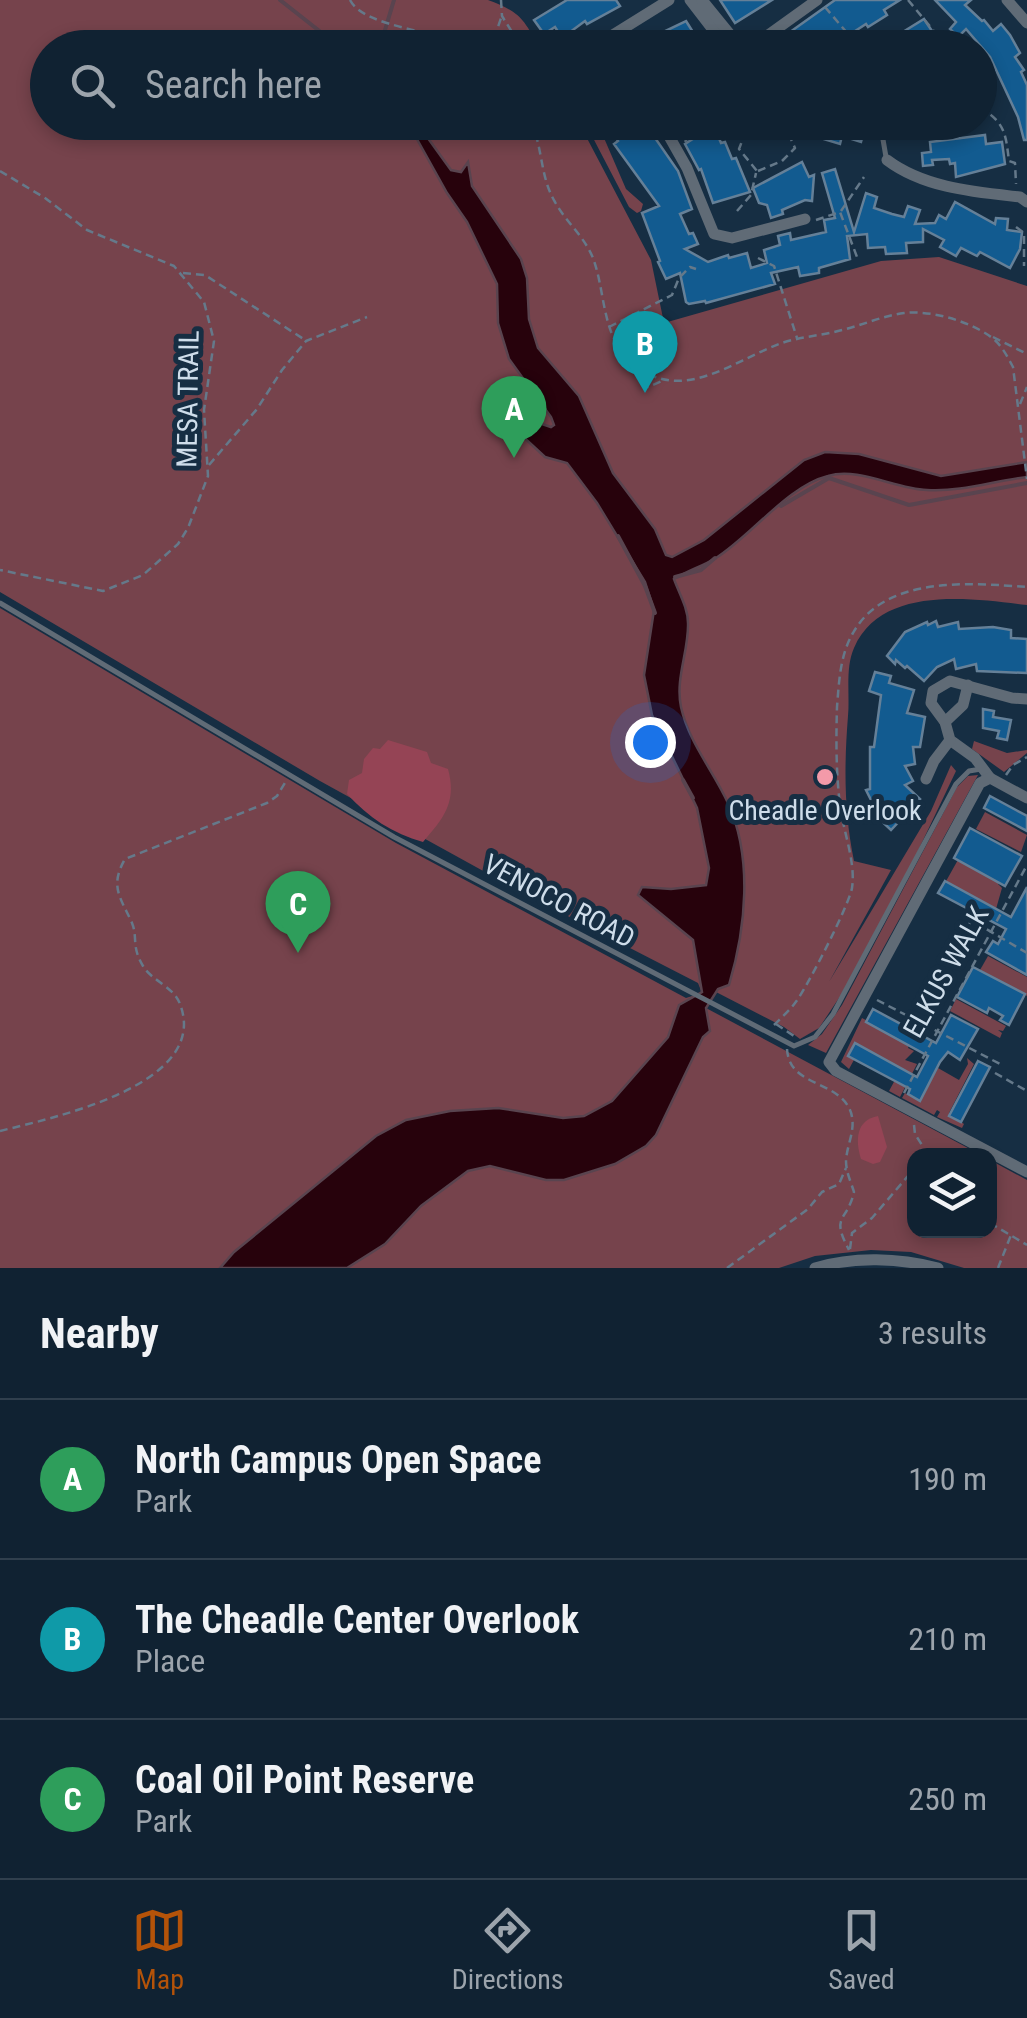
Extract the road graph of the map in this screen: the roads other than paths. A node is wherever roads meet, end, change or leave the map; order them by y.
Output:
1 (670, 0) edge
2 (690, 0) edge
3 (702, 0) edge
4 (1008, 0) edge
5 (820, 2) edge
6 (1027, 24) edge
7 (621, 30) edge
8 (713, 30) edge
9 (726, 30) edge
10 (777, 30) edge
11 (671, 140) edge
12 (883, 140) edge
13 (887, 160) joint
14 (1023, 195) edge
15 (812, 220) road end
16 (0, 603) edge
17 (968, 685) junction
18 (1027, 699) edge
19 (945, 722) junction
20 (950, 740) junction
21 (926, 778) dead end
22 (990, 778) junction
23 (1027, 798) edge
24 (1027, 1172) edge
25 (815, 1268) edge
26 (938, 1268) edge

1 - 7 street
2 - 8 street
3 - 9 street
4 - 6 street
5 - 10 street
11 - 15 street
12 - 13 lane
13 - 14 street
16 - 22 lane, VENOCO ROAD
17 - 18 street
17 - 19 street
17 - 19 street
19 - 20 street
20 - 21 street
20 - 22 street
22 - 23 street
22 - 24 street
25 - 26 street

